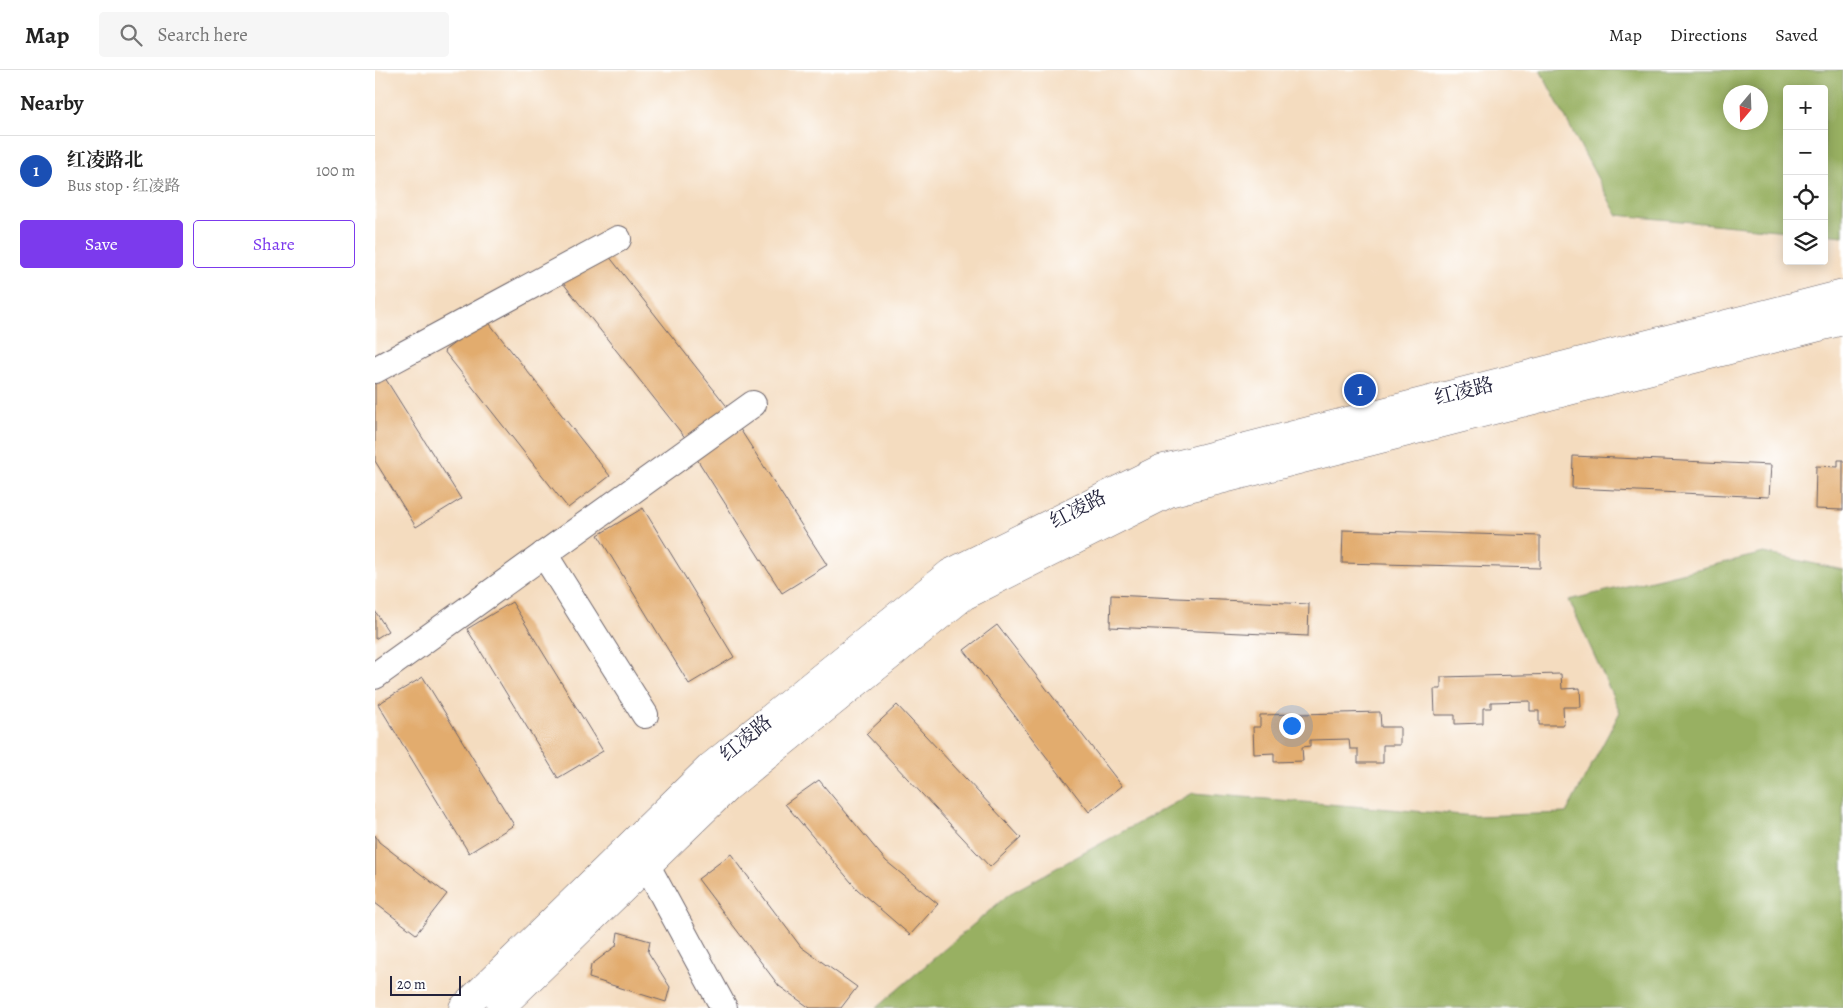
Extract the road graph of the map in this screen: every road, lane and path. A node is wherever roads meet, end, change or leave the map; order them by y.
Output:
1 (618, 239) dead end
2 (1843, 294) edge
3 (1843, 321) edge
4 (375, 370) edge
5 (753, 404) dead end
6 (544, 554) junction
7 (375, 676) edge
8 (645, 715) dead end
9 (647, 866) junction
10 (463, 1008) edge
11 (501, 1008) edge
12 (724, 1008) edge

1 - 4 street
2 - 10 main road, 红凌路
3 - 9 main road, 红凌路
5 - 6 street
6 - 7 street
6 - 8 street
9 - 11 main road, 红凌路
9 - 12 street

